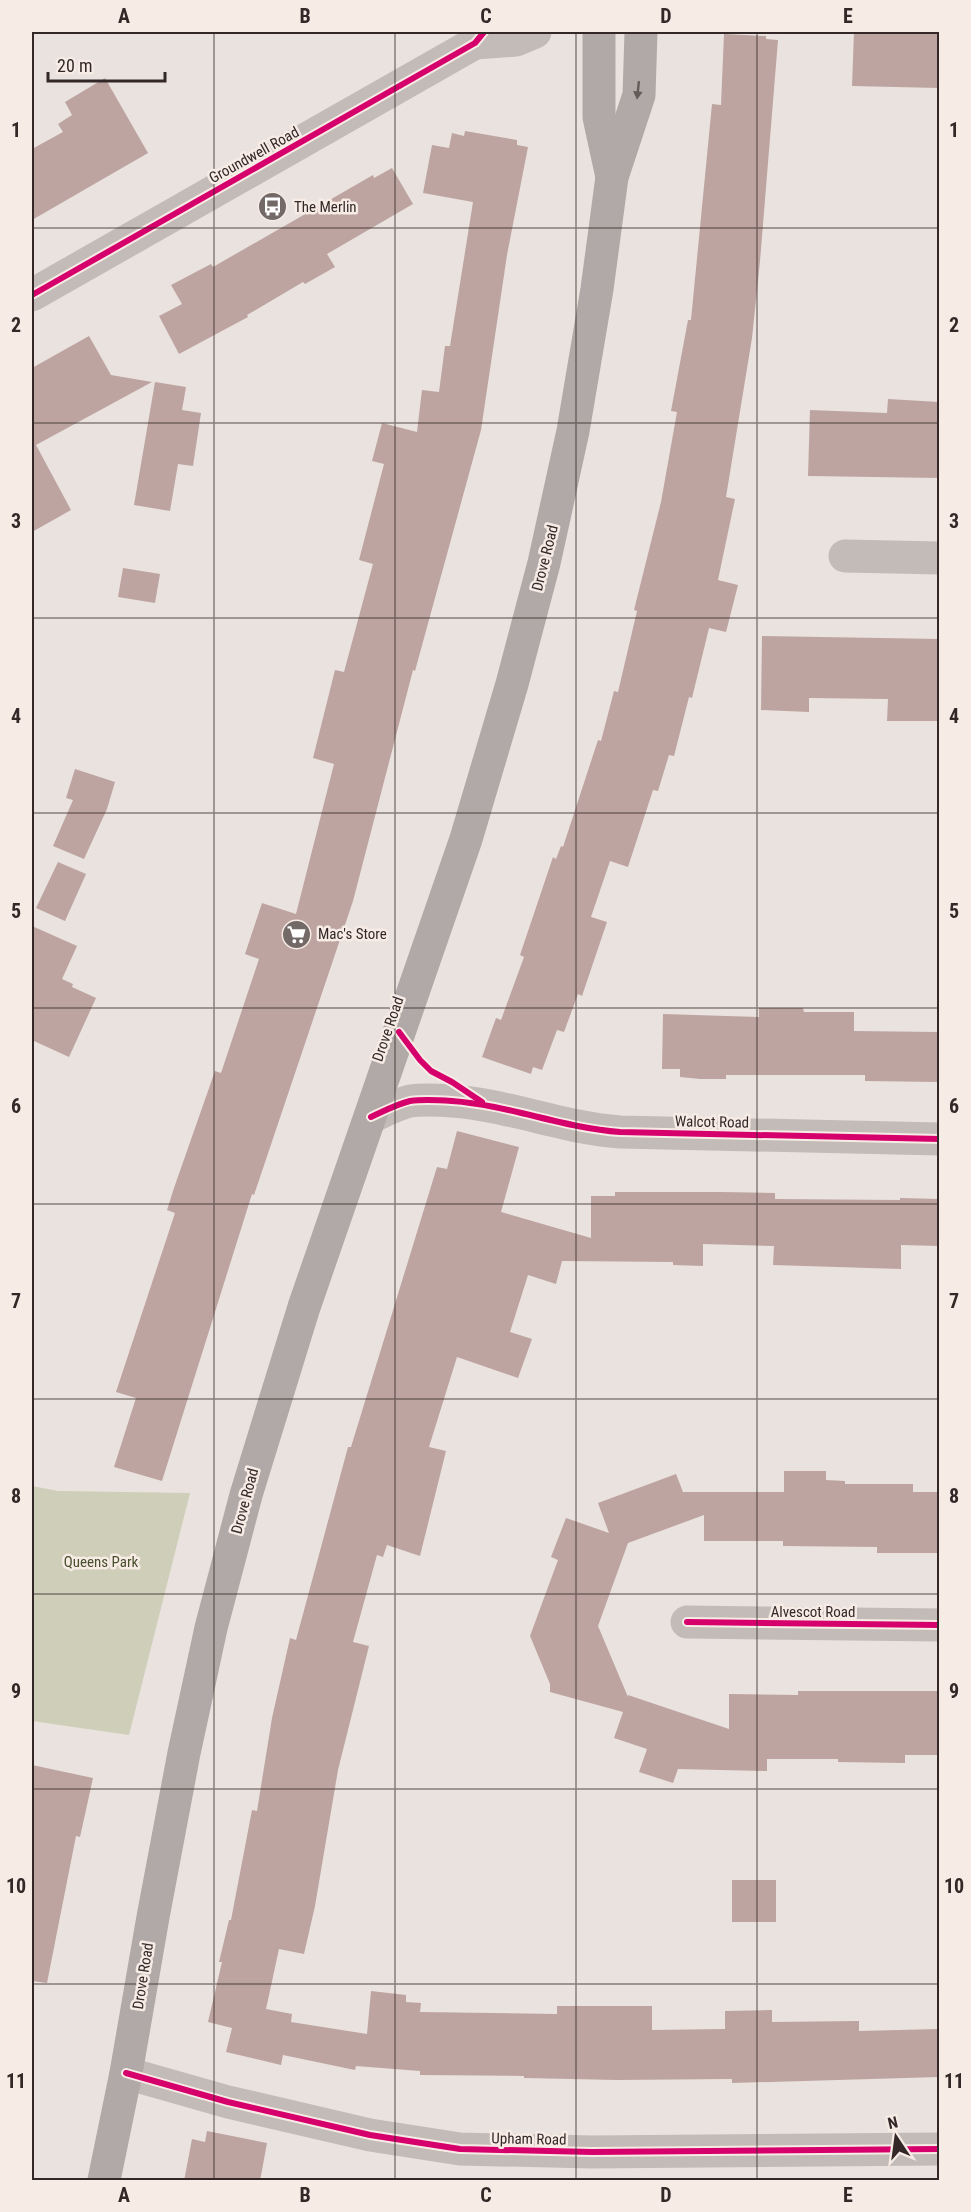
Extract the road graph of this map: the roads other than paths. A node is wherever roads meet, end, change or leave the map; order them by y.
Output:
1 (535, 32) edge
2 (599, 32) edge
3 (641, 32) edge
4 (480, 37) edge
5 (612, 177) junction
6 (32, 295) edge
7 (845, 556) dead end
8 (939, 558) edge
9 (371, 1117) junction
10 (939, 1139) edge
11 (687, 1622) dead end
12 (939, 1625) edge
13 (126, 2073) junction
14 (939, 2149) edge
15 (104, 2181) edge

1 - 4 street, Groundwell Road
2 - 5 main road, Drove Road
3 -> 5 main road, Drove Road
4 - 6 street, Groundwell Road
5 - 9 main road, Drove Road
7 - 8 street
9 - 10 street, Walcot Road
9 - 13 main road, Drove Road
11 - 12 street, Alvescot Road
13 - 14 street, Upham Road
13 - 15 main road, Drove Road

